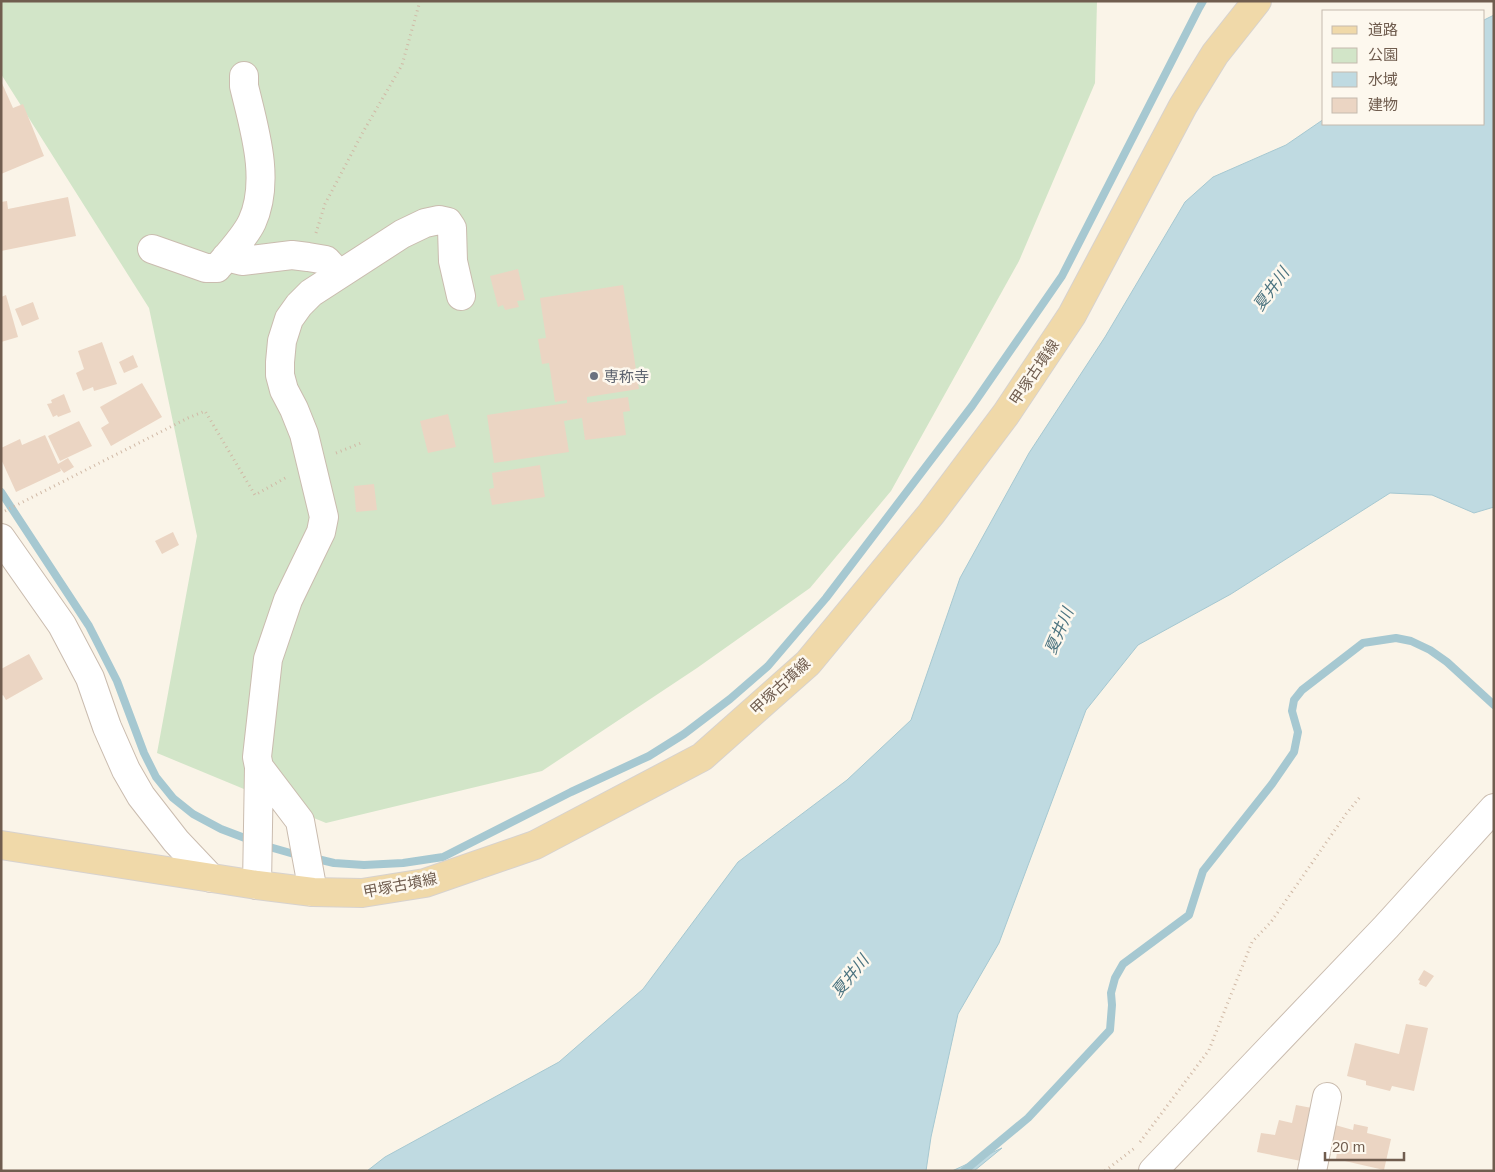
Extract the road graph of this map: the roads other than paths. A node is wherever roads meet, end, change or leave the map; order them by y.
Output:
1 (1257, 1) edge
2 (244, 76) dead end
3 (152, 249) dead end
4 (226, 258) junction
5 (340, 274) junction
6 (461, 296) dead end
7 (1, 538) edge
8 (259, 767) junction
9 (1494, 808) edge
10 (1, 845) edge
11 (258, 875) junction
12 (212, 878) junction
13 (311, 880) junction
14 (1326, 1098) dead end
15 (1153, 1171) edge
16 (1312, 1171) edge

1 - 13 main road, 甲塚古墳線
2 - 4 street
3 - 4 street
4 - 5 street
5 - 6 street
5 - 8 street
7 - 12 street
8 - 11 street
8 - 13 street
9 - 15 street
10 - 12 main road, 甲塚古墳線
11 - 12 main road, 甲塚古墳線
11 - 13 main road, 甲塚古墳線
14 - 16 street

